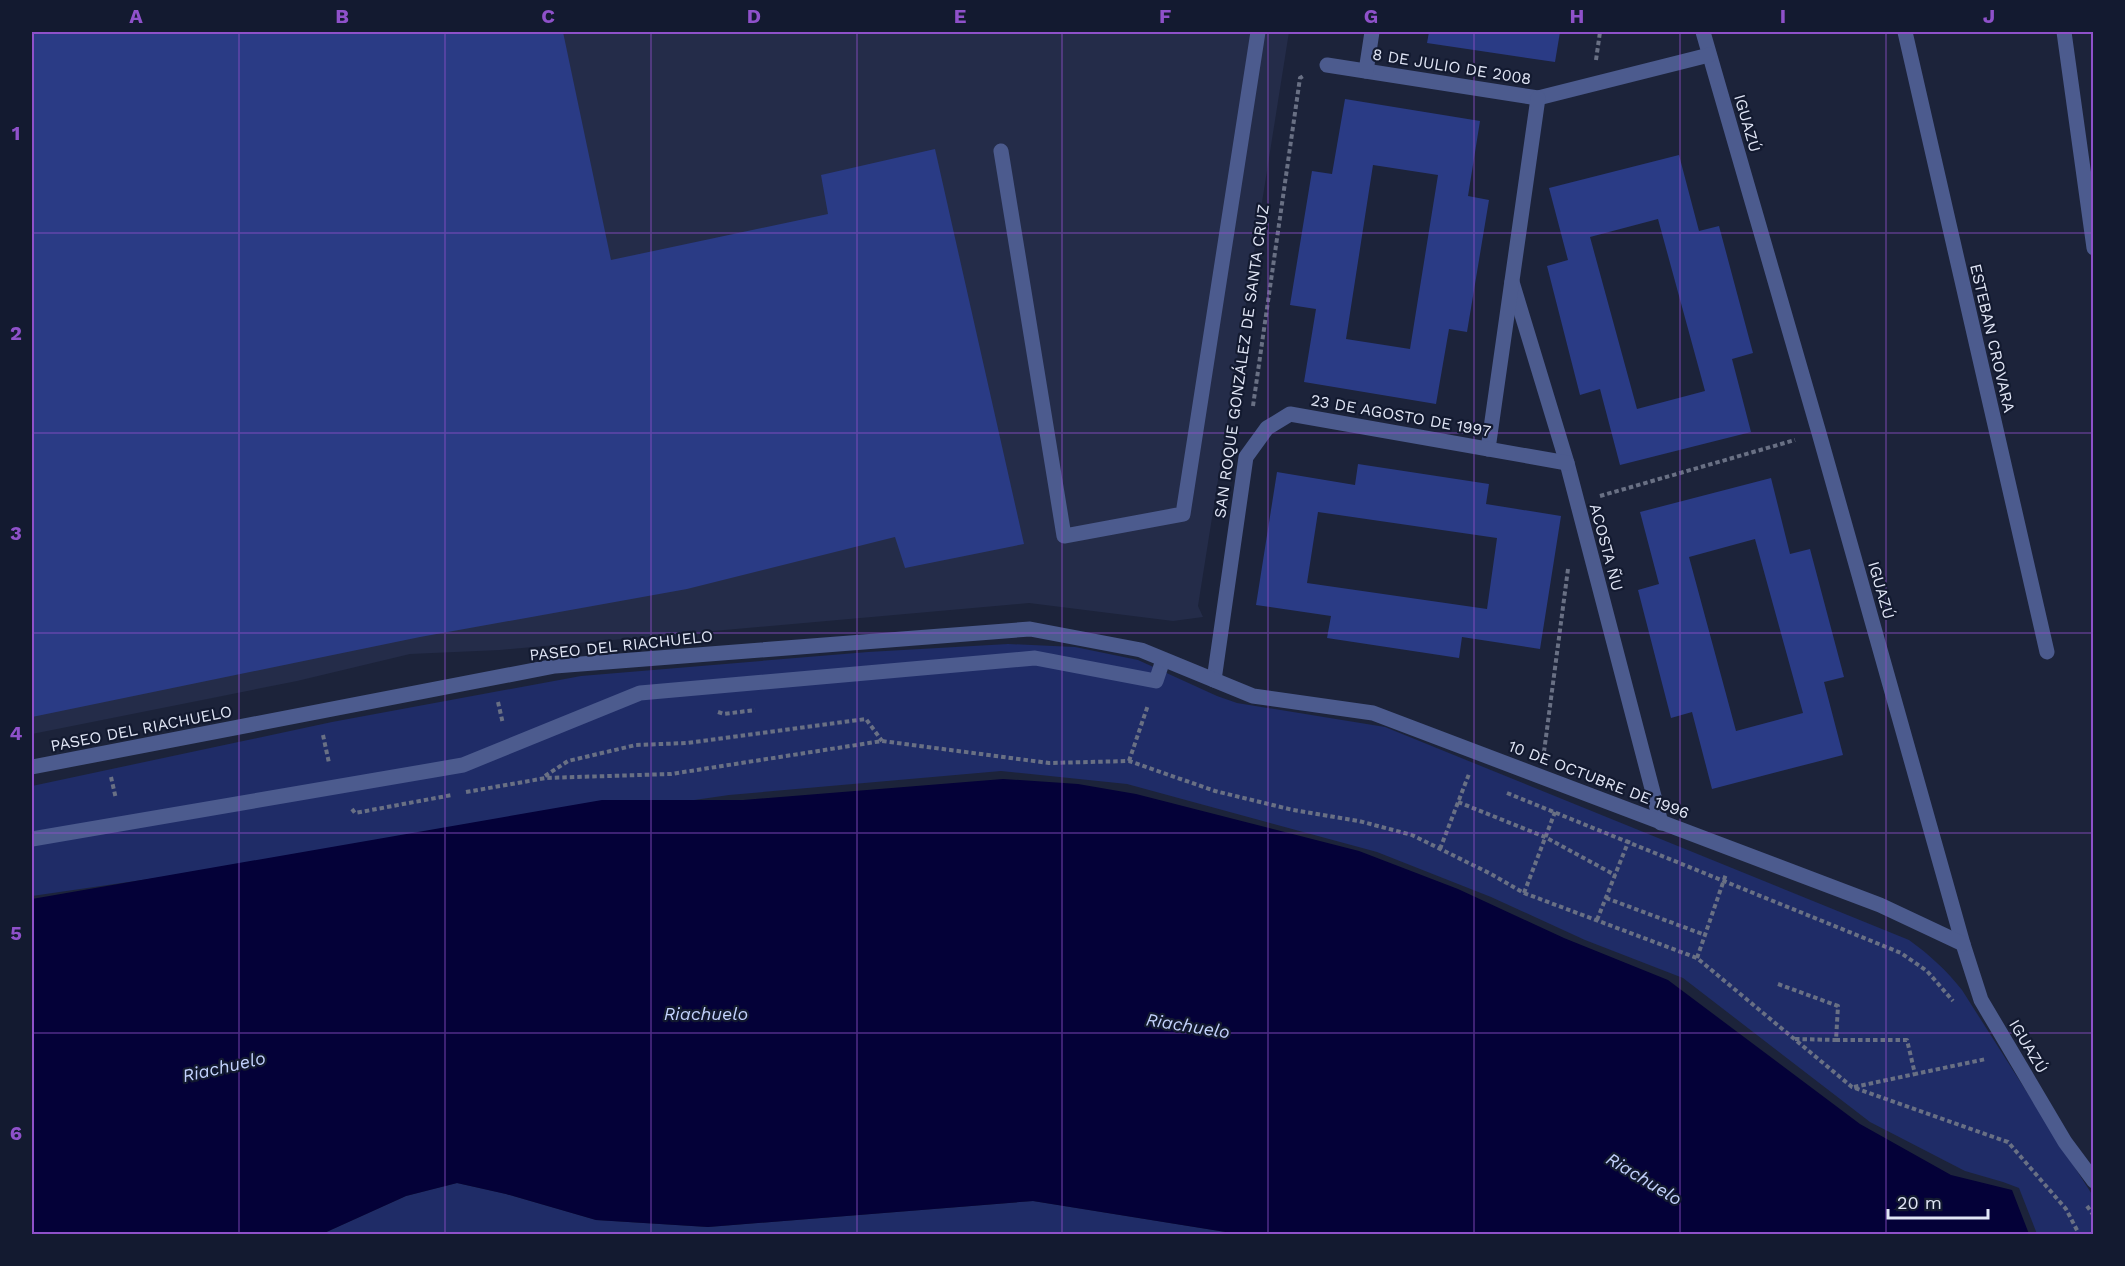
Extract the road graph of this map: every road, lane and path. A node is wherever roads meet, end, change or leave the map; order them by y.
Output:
1 (1258, 32) edge
2 (1372, 32) edge
3 (1703, 32) edge
4 (1905, 32) edge
5 (2064, 32) edge
6 (1709, 55) junction
7 (1328, 65) joint
8 (1366, 71) junction
9 (1538, 98) junction
10 (1001, 151) dead end
11 (2094, 248) edge
12 (1512, 282) junction
13 (1253, 410) dead end
14 (1819, 433) junction
15 (1488, 450) junction
16 (1246, 457) joint
17 (1567, 463) junction
18 (1577, 502) junction
19 (1569, 560) dead end
20 (2047, 652) dead end
21 (1163, 660) junction
22 (493, 678) junction
23 (1214, 680) junction
24 (1156, 681) junction
25 (318, 712) junction
26 (882, 741) junction
27 (508, 746) junction
28 (1478, 752) junction
29 (105, 753) junction
30 (1129, 761) junction
31 (32, 767) edge
32 (1458, 773) dead end
33 (1468, 777) junction
34 (1540, 777) junction
35 (542, 778) junction
36 (1479, 782) dead end
37 (1565, 786) junction
38 (334, 787) junction
39 (1500, 790) dead end
40 (1458, 802) junction
41 (1554, 813) junction
42 (1639, 814) junction
43 (122, 823) junction
44 (1661, 823) junction
45 (1545, 837) junction
46 (32, 839) edge
47 (1628, 842) junction
48 (1440, 849) junction
49 (1734, 849) junction
50 (1615, 875) junction
51 (1723, 881) junction
52 (1524, 893) junction
53 (1605, 898) junction
54 (1597, 920) junction
55 (1705, 935) junction
56 (1963, 944) junction
57 (1697, 958) junction
58 (1778, 984) dead end
59 (1955, 1003) dead end
60 (1794, 1039) junction
61 (1836, 1040) junction
62 (2012, 1053) junction
63 (1915, 1074) junction
64 (1852, 1087) junction
65 (2094, 1181) edge
66 (2081, 1196) dead end
67 (2094, 1216) edge
68 (2079, 1234) edge

1 - 10 street
2 - 8 street
3 - 6 street, IGUAZÚ
4 - 20 street, ESTEBAN CROVARA
5 - 11 street
6 - 9 street, 8 DE JULIO DE 2008
6 - 14 street, IGUAZÚ
7 - 8 street, 8 DE JULIO DE 2008
7 - 13 path, SAN ROQUE GONZÁLEZ DE SANTA CRUZ
8 - 9 street, 8 DE JULIO DE 2008
9 - 12 street, ACOSTA ÑU
12 - 15 street, ACOSTA ÑU
12 - 17 street, ACOSTA ÑU
14 - 18 path
14 - 56 street, IGUAZÚ
15 - 16 street, 23 DE AGOSTO DE 1997
15 - 17 street, 23 DE AGOSTO DE 1997
16 - 23 street, SAN ROQUE GONZÁLEZ DE SANTA CRUZ
17 - 18 street, ACOSTA ÑU
18 - 44 street, ACOSTA ÑU
19 - 34 path
21 - 22 street, PASEO DEL RIACHUELO
21 - 23 street, PASEO DEL RIACHUELO
21 - 24 street
22 - 25 street, PASEO DEL RIACHUELO
22 - 27 path
23 - 28 street, 10 DE OCTUBRE DE 1996
24 - 27 street
24 - 30 path
25 - 29 street, PASEO DEL RIACHUELO
25 - 38 path
26 - 30 path
26 - 35 path
26 - 35 path
27 - 38 street
28 - 33 path
28 - 34 street, 10 DE OCTUBRE DE 1996
29 - 31 street, PASEO DEL RIACHUELO
29 - 43 path
30 - 48 path
32 - 33 path
33 - 36 path
33 - 40 path
34 - 37 street, 10 DE OCTUBRE DE 1996
35 - 38 path
37 - 41 path
37 - 42 street, 10 DE OCTUBRE DE 1996
38 - 43 street
39 - 41 path
40 - 45 path
40 - 48 path
41 - 45 path
41 - 47 path
42 - 44 street, 10 DE OCTUBRE DE 1996
42 - 47 path
43 - 46 street
44 - 49 street, 10 DE OCTUBRE DE 1996
45 - 50 path
45 - 52 path
47 - 50 path
47 - 51 path
48 - 52 path
49 - 51 path
49 - 56 street, 10 DE OCTUBRE DE 1996
50 - 53 path
51 - 55 path
51 - 59 path
52 - 54 path
53 - 54 path
53 - 55 path
54 - 57 path
55 - 57 path
56 - 62 street, IGUAZÚ
57 - 60 path
58 - 61 path
60 - 61 path
60 - 64 path
61 - 63 path
62 - 63 path
62 - 65 street, IGUAZÚ
63 - 64 path
64 - 68 path
66 - 67 path

